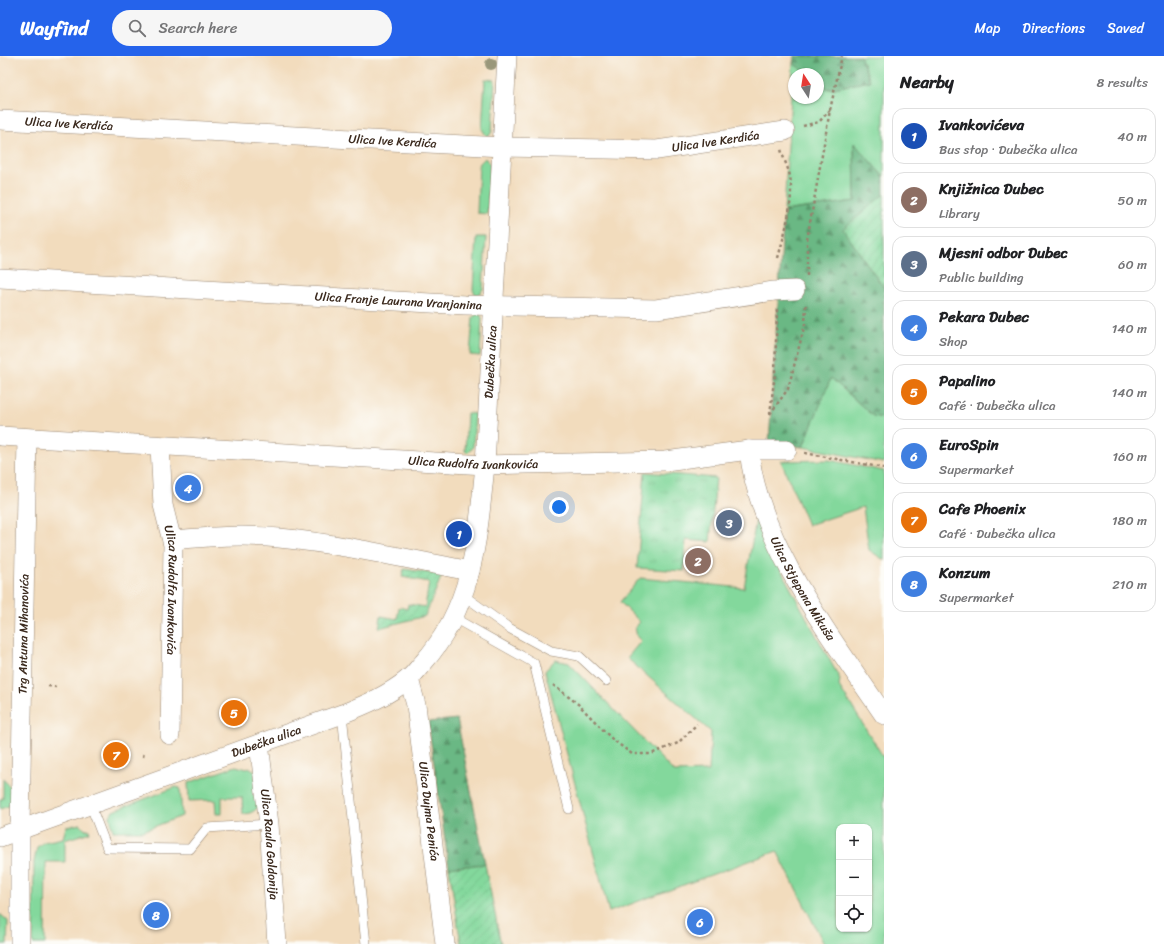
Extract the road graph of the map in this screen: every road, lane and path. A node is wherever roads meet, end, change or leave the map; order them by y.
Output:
1 (507, 56) edge
2 (842, 56) edge
3 (830, 110) junction
4 (0, 120) edge
5 (782, 132) junction
6 (502, 147) junction
7 (778, 258) dead end
8 (0, 278) edge
9 (796, 292) junction
10 (493, 306) junction
11 (0, 436) edge
12 (27, 438) junction
13 (160, 446) junction
14 (749, 450) junction
15 (787, 450) joint
16 (485, 465) junction
17 (884, 468) edge
18 (172, 540) junction
19 (470, 571) junction
20 (463, 595) junction
21 (454, 618) junction
22 (409, 679) junction
23 (538, 680) junction
24 (606, 681) dead end
25 (48, 686) dead end
26 (56, 687) dead end
27 (342, 714) junction
28 (884, 715) edge
29 (697, 724) dead end
30 (170, 735) dead end
31 (260, 744) junction
32 (144, 752) dead end
33 (143, 757) dead end
34 (90, 804) junction
35 (569, 809) dead end
36 (269, 824) junction
37 (20, 829) junction
38 (0, 837) edge
39 (20, 944) edge
40 (277, 944) edge
41 (366, 944) edge
42 (445, 944) edge

1 - 6 street, Dubečka ulica
2 - 3 path
3 - 5 path
3 - 9 path
4 - 6 street, Ulica Ive Kerdića
5 - 6 street, Ulica Ive Kerdića
5 - 7 path
6 - 10 street, Dubečka ulica
8 - 10 street, Ulica Franje Laurana Vranjanina
9 - 9 path
9 - 10 street, Ulica Franje Laurana Vranjanina
10 - 16 street, Dubečka ulica
11 - 12 street, Ulica Rudolfa Ivankovića
12 - 13 street, Ulica Rudolfa Ivankovića
12 - 37 street, Trg Antuna Mihanovića
13 - 16 street, Ulica Rudolfa Ivankovića
13 - 18 street, Ulica Rudolfa Ivankovića
14 - 15 street, Ulica Rudolfa Ivankovića
14 - 16 street, Ulica Rudolfa Ivankovića
14 - 28 street, Ulica Stjepana Mikuša
15 - 17 path
16 - 19 street, Dubečka ulica
18 - 19 street
18 - 30 street, Ulica Rudolfa Ivankovića
19 - 20 street, Dubečka ulica
20 - 21 street, Dubečka ulica
20 - 24 lane
21 - 22 street, Dubečka ulica
21 - 23 lane
22 - 27 street, Dubečka ulica
22 - 42 street, Ulica Dujma Penića
23 - 29 path
23 - 35 lane
25 - 26 path
27 - 31 street, Dubečka ulica
27 - 41 lane
31 - 34 street, Dubečka ulica
31 - 36 street, Ulica Raula Goldonija
32 - 33 path
34 - 36 lane
34 - 37 street, Dubečka ulica
36 - 40 street, Ulica Raula Goldonija
37 - 38 street, Dubečka ulica
37 - 39 street, Trg Antuna Mihanovića

